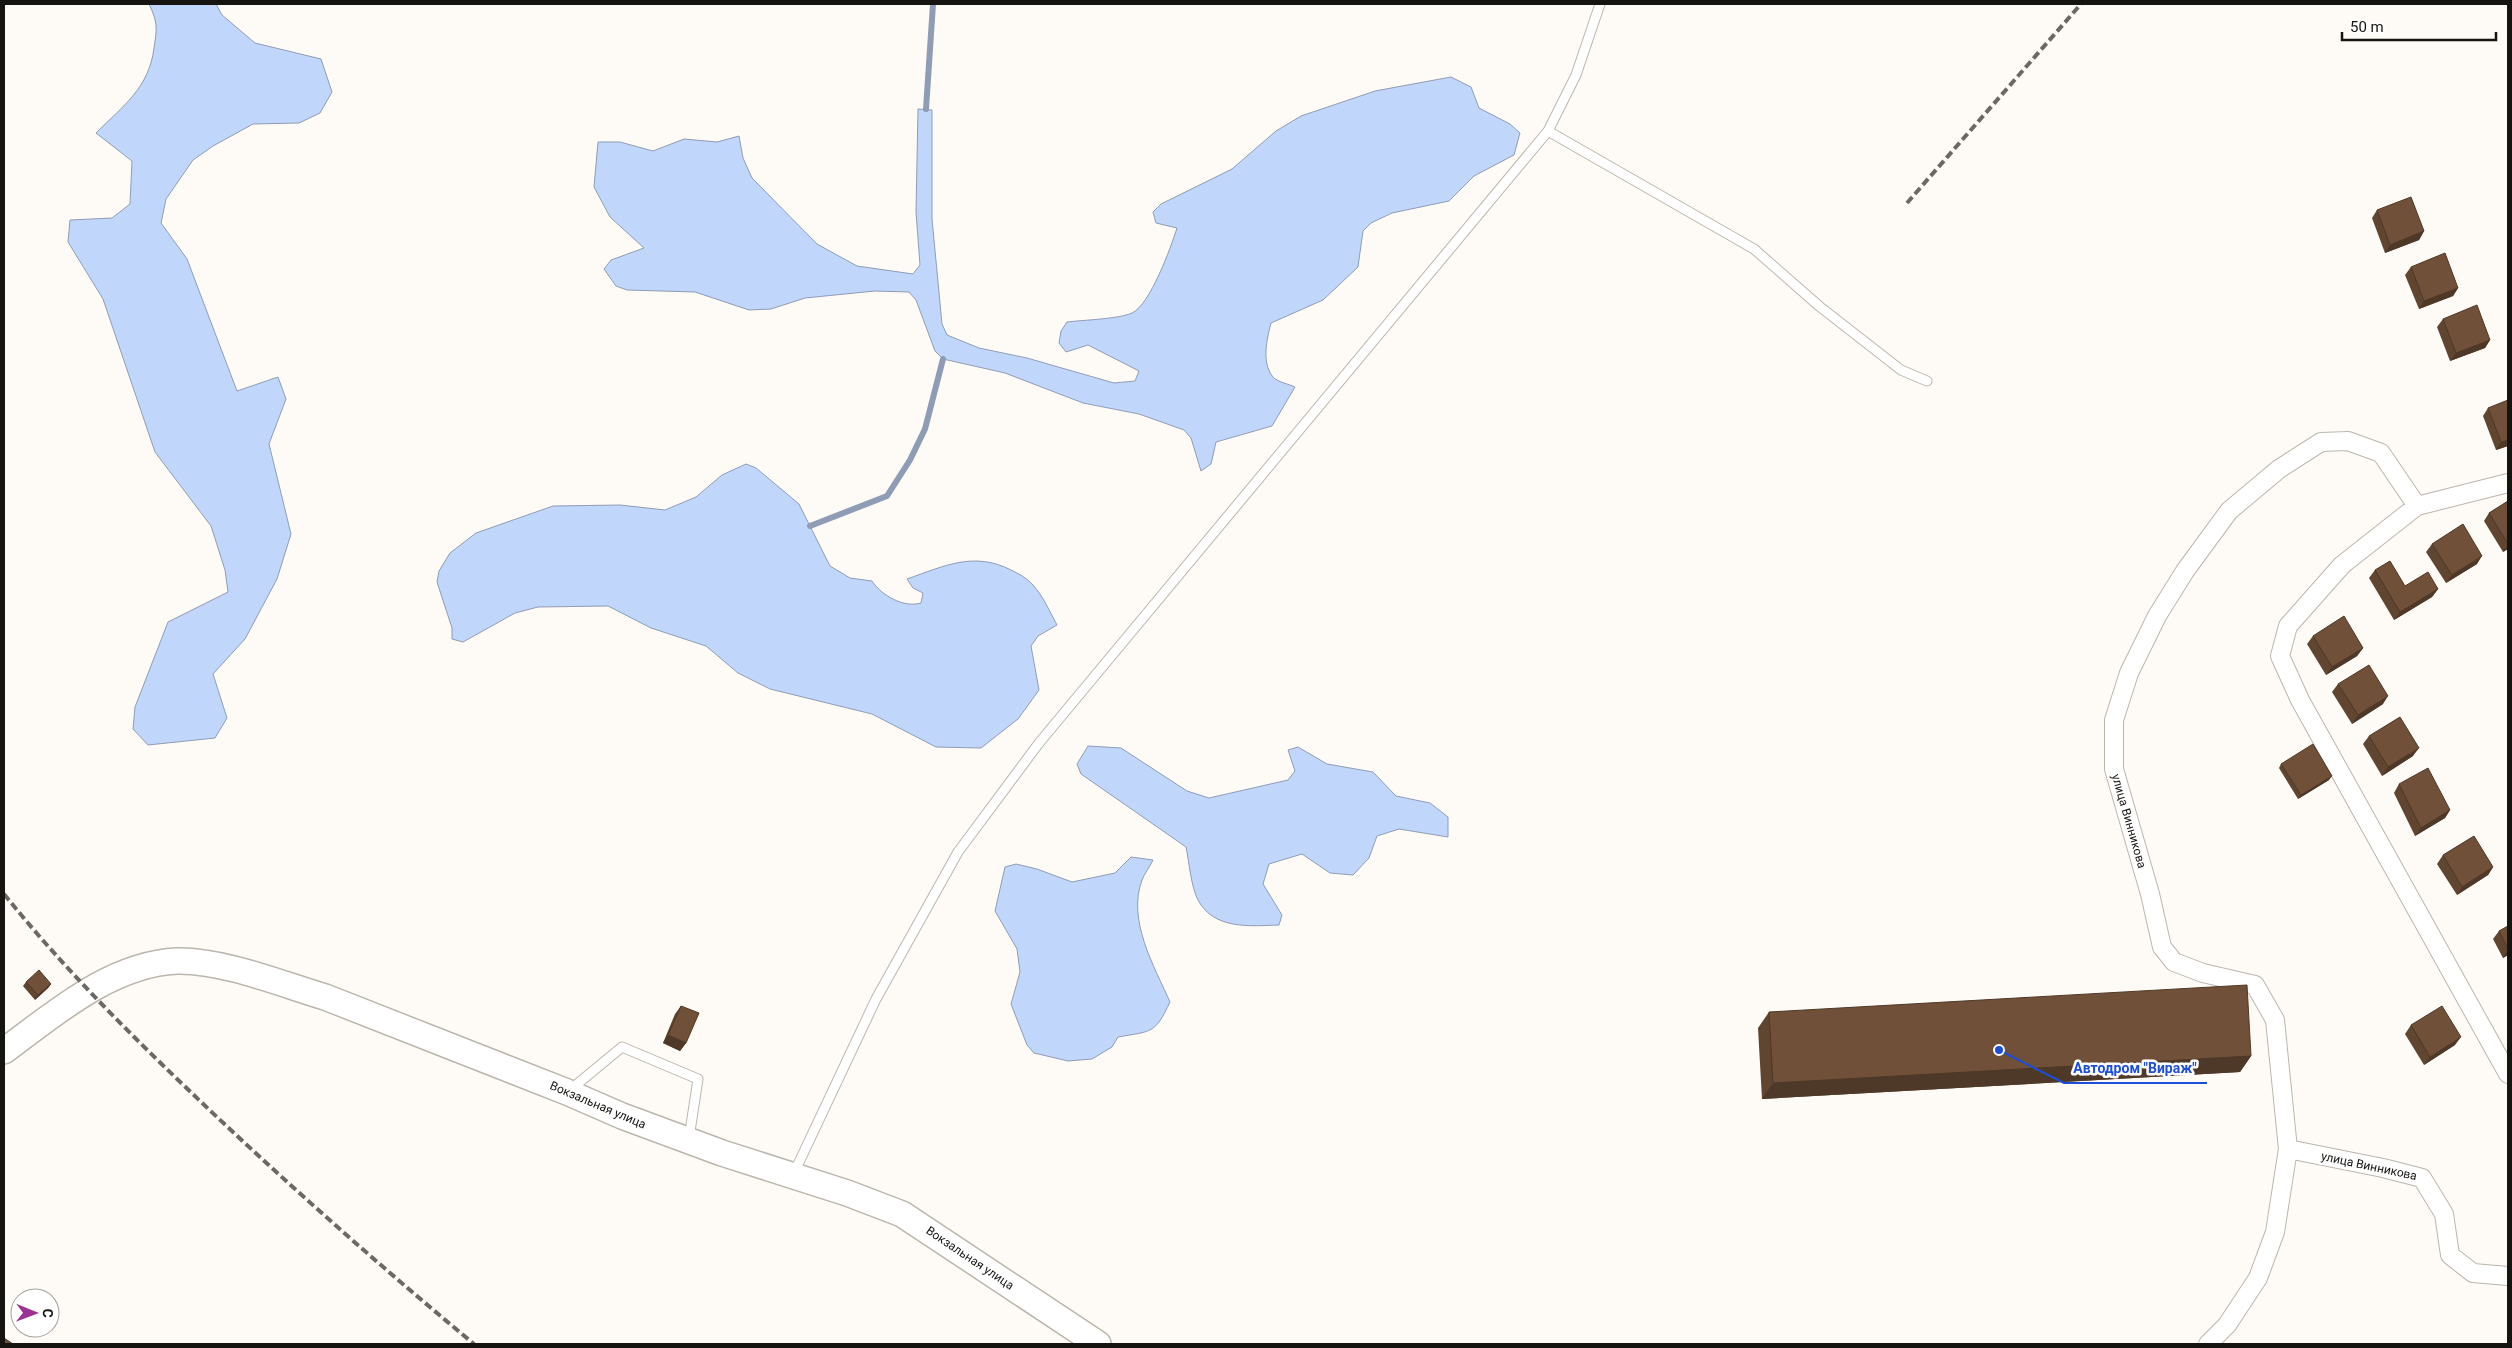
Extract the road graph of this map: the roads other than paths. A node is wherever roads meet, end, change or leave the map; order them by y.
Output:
1 (1600, 4) edge
2 (1548, 131) junction
3 (1927, 381) dead end
4 (2508, 482) edge
5 (2417, 506) junction
6 (4, 1051) edge
7 (2507, 1072) edge
8 (567, 1092) junction
9 (689, 1141) junction
10 (2288, 1149) junction
11 (793, 1175) junction
12 (2508, 1276) edge
13 (1098, 1344) edge
14 (2208, 1344) edge

1 - 2 lane
2 - 3 lane
2 - 11 lane
4 - 5 street
5 - 7 street
5 - 10 street, улица Винникова
6 - 8 street, Вокзальная улица
8 - 9 street, Вокзальная улица
8 - 9 lane
9 - 11 street, Вокзальная улица
10 - 12 street, улица Винникова
10 - 14 street, улица Винникова
11 - 13 street, Вокзальная улица

